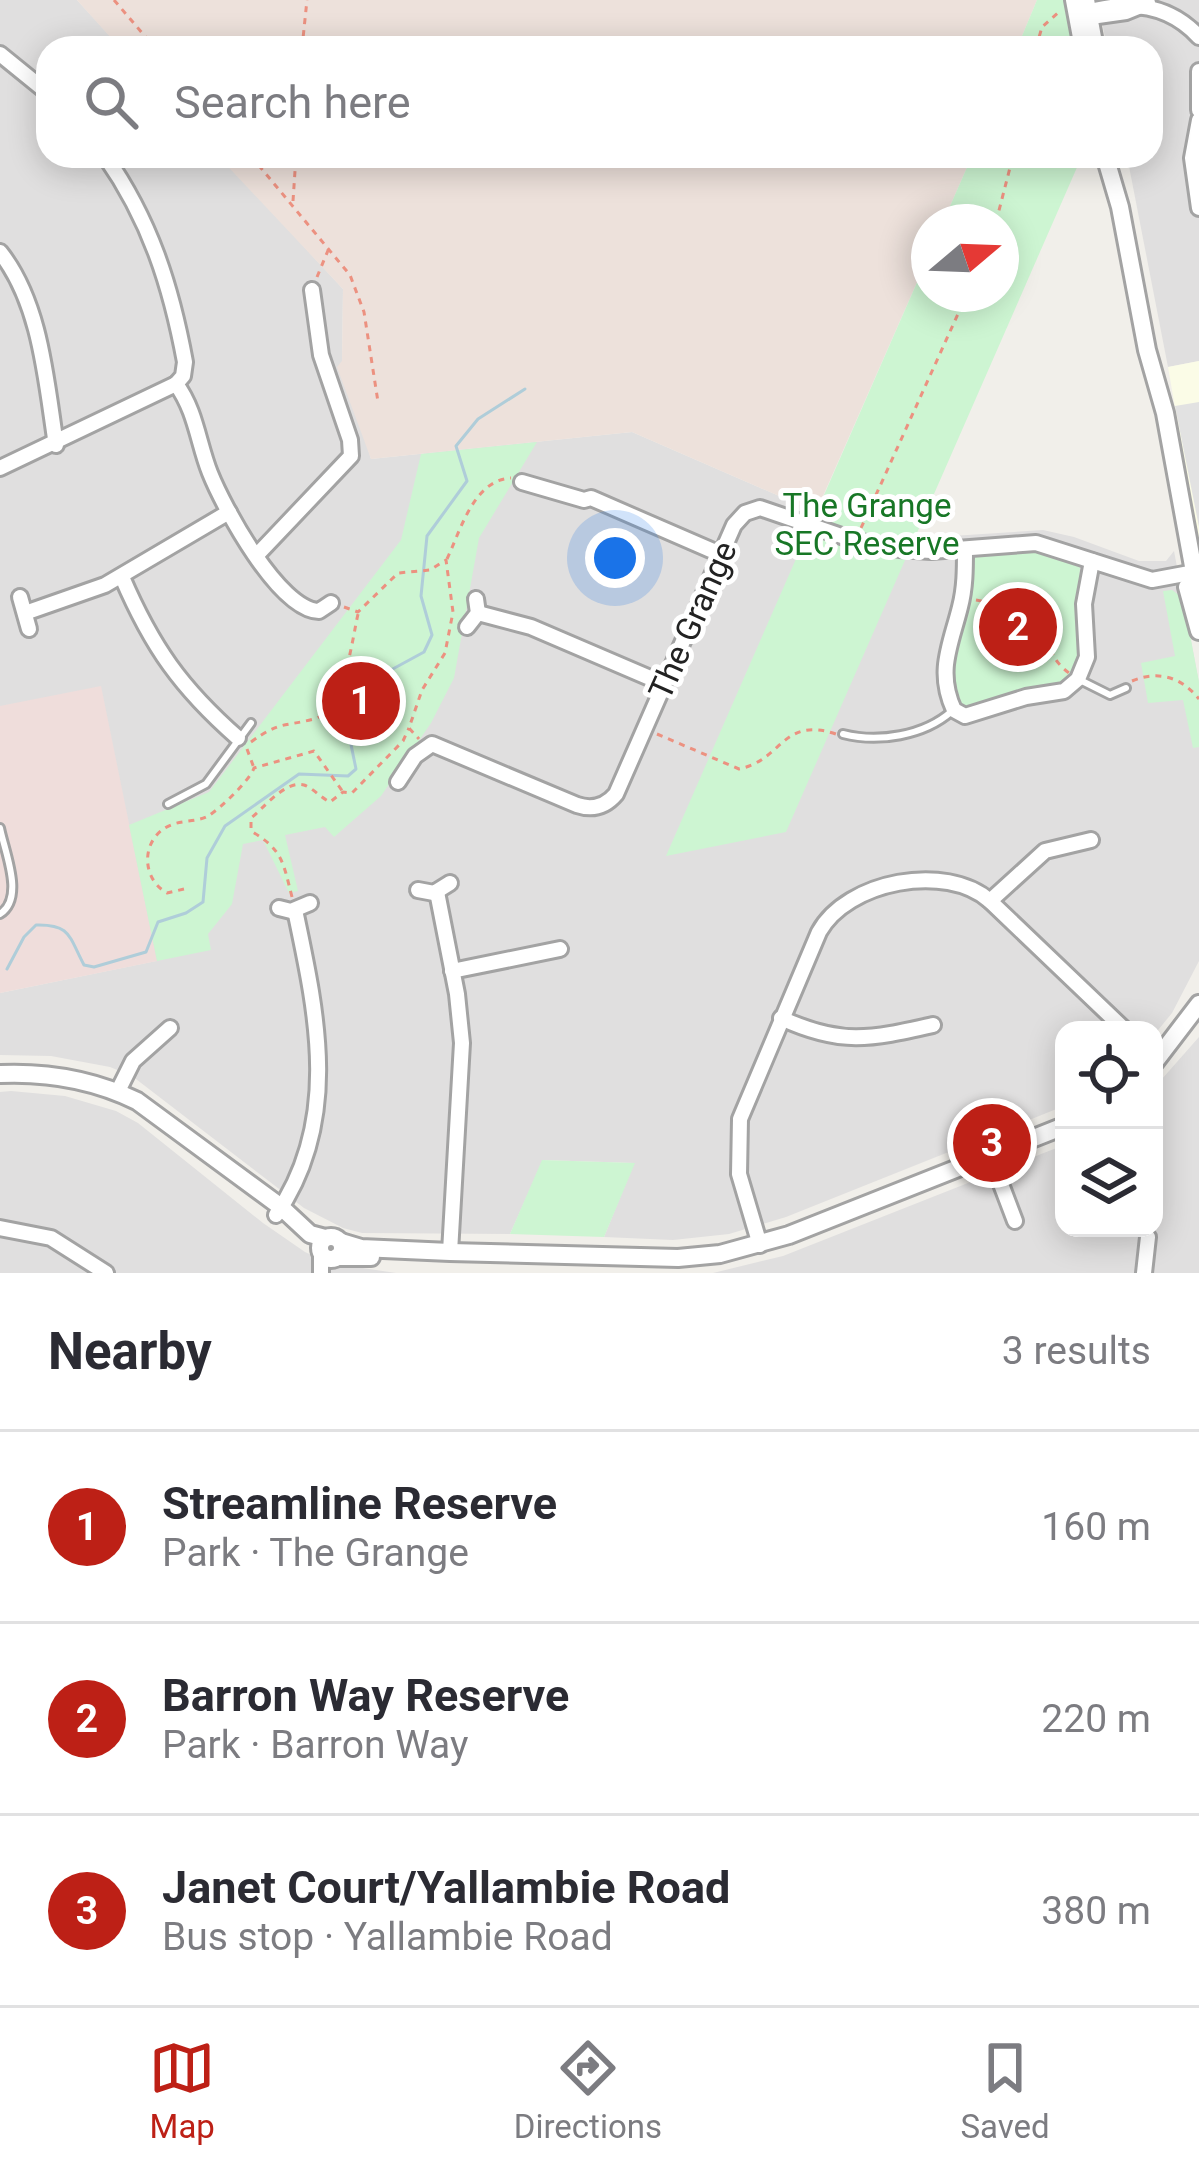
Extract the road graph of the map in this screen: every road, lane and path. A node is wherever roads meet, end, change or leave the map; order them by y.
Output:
1 (114, 0) edge
2 (307, 0) edge
3 (1148, 2) edge
4 (1081, 9) edge
5 (144, 36) edge
6 (303, 36) edge
7 (1041, 36) edge
8 (1199, 37) edge
9 (0, 54) edge
10 (1199, 71) edge
11 (36, 83) edge
12 (1199, 110) edge
13 (1199, 120) edge
14 (113, 168) edge
15 (261, 168) edge
16 (295, 168) edge
17 (1010, 168) edge
18 (1109, 168) edge
19 (1116, 168) edge
20 (293, 202) junction
21 (1001, 204) edge
22 (1120, 207) junction
23 (1199, 208) edge
24 (329, 248) junction
25 (0, 252) edge
26 (312, 290) joint
27 (332, 307) dead end
28 (315, 310) junction
29 (959, 312) edge
30 (176, 384) junction
31 (378, 402) dead end
32 (56, 445) junction
33 (0, 468) edge
34 (522, 482) joint
35 (229, 512) junction
36 (856, 541) junction
37 (965, 549) junction
38 (720, 554) junction
39 (257, 555) junction
40 (446, 560) junction
41 (1092, 561) junction
42 (1188, 572) junction
43 (122, 577) junction
44 (20, 597) dead end
45 (962, 598) junction
46 (1199, 599) edge
47 (331, 603) joint
48 (358, 612) junction
49 (467, 627) dead end
50 (1199, 631) edge
51 (1078, 679) junction
52 (664, 685) junction
53 (1126, 688) joint
54 (1199, 699) edge
55 (954, 710) junction
56 (251, 723) dead end
57 (646, 725) junction
58 (409, 728) junction
59 (843, 734) joint
60 (238, 738) junction
61 (432, 744) junction
62 (254, 768) junction
63 (398, 782) dead end
64 (343, 791) junction
65 (168, 804) dead end
66 (0, 828) edge
67 (1091, 840) dead end
68 (184, 889) dead end
69 (418, 890) dead end
70 (990, 901) junction
71 (295, 907) joint
72 (0, 914) edge
73 (560, 949) dead end
74 (452, 971) junction
75 (1199, 1004) edge
76 (781, 1018) junction
77 (1116, 1021) edge
78 (933, 1024) dead end
79 (170, 1028) dead end
80 (1163, 1050) edge
81 (0, 1074) edge
82 (118, 1091) junction
83 (1057, 1129) edge
84 (990, 1156) junction
85 (278, 1211) junction
86 (1015, 1221) dead end
87 (0, 1228) edge
88 (1148, 1238) dead end
89 (760, 1245) junction
90 (450, 1252) junction
91 (328, 1255) edge
92 (645, 1265) edge
93 (106, 1273) edge
94 (1144, 1273) edge

1 - 5 path
2 - 6 path
3 - 4 street
3 - 8 street
4 - 7 path
9 - 11 street
10 - 12 street
13 - 23 street
14 - 30 street
15 - 20 path
16 - 20 path
17 - 21 path
18 - 22 street
19 - 22 street
20 - 24 path
22 - 42 street
24 - 26 path
24 - 31 path
25 - 32 street
26 - 28 street
27 - 28 street
28 - 39 street
29 - 36 path
30 - 32 street
30 - 35 street
32 - 33 street
34 - 38 street
34 - 40 path
35 - 39 street
35 - 43 street
36 - 37 street, The Grange
36 - 38 street, The Grange
37 - 41 street, The Grange
37 - 45 street
38 - 52 street, The Grange
39 - 47 street
40 - 48 path
40 - 58 path
41 - 42 street, The Grange
41 - 51 street
42 - 46 street
42 - 50 street
43 - 44 street
43 - 60 street
45 - 51 path
45 - 55 street
47 - 48 path
48 - 62 path
49 - 52 street
51 - 53 lane
51 - 55 street
52 - 57 street, The Grange
53 - 54 path
55 - 59 lane
56 - 60 lane
57 - 59 path
57 - 61 street, The Grange
58 - 61 path
58 - 64 path
60 - 65 lane
61 - 63 street
62 - 64 path
62 - 68 path
64 - 71 path
66 - 72 lane
67 - 70 street
69 - 74 street
70 - 76 street
70 - 77 street
71 - 85 street
73 - 74 street
74 - 90 street
75 - 80 street
76 - 78 street
76 - 89 street
79 - 82 street
81 - 82 street
82 - 85 street
83 - 84 street
84 - 86 street
84 - 89 street
85 - 91 street
87 - 93 street
88 - 94 street
89 - 92 street
90 - 91 street
90 - 92 street

